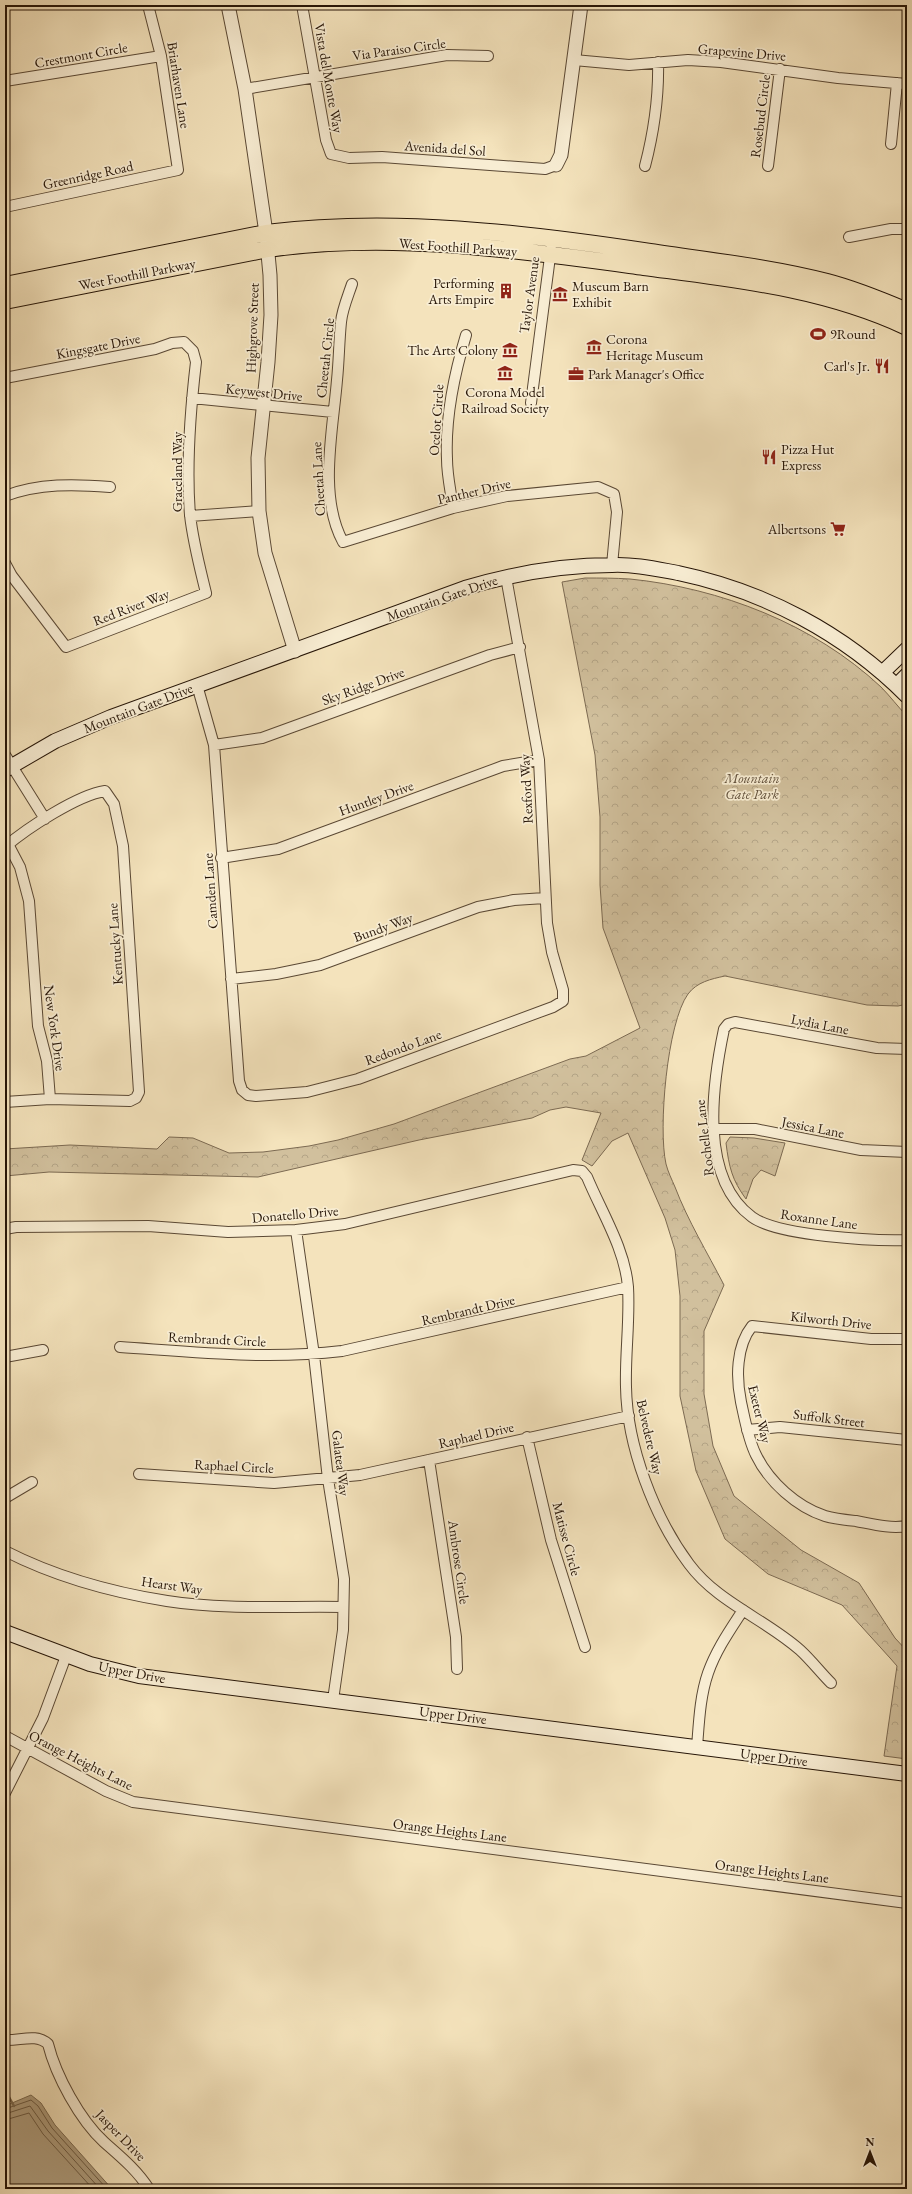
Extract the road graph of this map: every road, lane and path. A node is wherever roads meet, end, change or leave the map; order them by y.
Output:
1 (148, 5) edge
2 (228, 5) edge
3 (302, 5) edge
4 (581, 5) edge
5 (162, 56) junction
6 (488, 56) dead end
7 (574, 60) junction
8 (658, 62) junction
9 (780, 69) junction
10 (314, 77) junction
11 (5, 81) edge
12 (902, 83) edge
13 (245, 89) junction
14 (891, 144) dead end
15 (331, 154) joint
16 (556, 165) joint
17 (644, 166) dead end
18 (768, 166) dead end
19 (178, 170) joint
20 (5, 207) edge
21 (907, 229) edge
22 (850, 237) dead end
23 (267, 241) junction
24 (551, 246) junction
25 (352, 284) dead end
26 (5, 285) edge
27 (5, 301) edge
28 (907, 311) edge
29 (907, 327) edge
30 (466, 335) dead end
31 (193, 350) joint
32 (5, 378) edge
33 (192, 398) junction
34 (530, 403) dead end
35 (262, 406) junction
36 (333, 412) junction
37 (110, 487) dead end
38 (5, 496) edge
39 (452, 508) junction
40 (259, 511) junction
41 (190, 516) junction
42 (343, 542) joint
43 (5, 563) edge
44 (612, 565) junction
45 (506, 577) junction
46 (206, 593) joint
47 (520, 647) junction
48 (907, 649) edge
49 (295, 651) junction
50 (882, 673) junction
51 (907, 675) edge
52 (197, 685) junction
53 (897, 685) junction
54 (907, 696) edge
55 (214, 745) junction
56 (539, 760) junction
57 (7, 764) edge
58 (45, 819) junction
59 (6, 846) edge
60 (221, 858) junction
61 (545, 898) junction
62 (231, 979) junction
63 (563, 1001) joint
64 (728, 1024) joint
65 (907, 1049) edge
66 (248, 1095) joint
67 (50, 1099) junction
68 (5, 1102) edge
69 (714, 1129) junction
70 (907, 1152) edge
71 (582, 1171) joint
72 (735, 1201) joint
73 (5, 1229) edge
74 (296, 1230) junction
75 (907, 1240) edge
76 (628, 1287) junction
77 (752, 1326) joint
78 (907, 1339) edge
79 (120, 1347) dead end
80 (43, 1350) dead end
81 (314, 1355) junction
82 (5, 1357) edge
83 (629, 1416) junction
84 (747, 1430) junction
85 (527, 1437) junction
86 (907, 1440) edge
87 (429, 1460) junction
88 (139, 1474) dead end
89 (328, 1479) junction
90 (32, 1482) dead end
91 (5, 1498) edge
92 (907, 1526) edge
93 (5, 1551) edge
94 (343, 1608) junction
95 (743, 1610) junction
96 (5, 1632) edge
97 (585, 1647) dead end
98 (66, 1656) junction
99 (457, 1669) dead end
100 (831, 1683) dead end
101 (333, 1700) junction
102 (5, 1736) edge
103 (697, 1747) junction
104 (26, 1748) junction
105 (907, 1774) edge
106 (5, 1793) edge
107 (907, 1903) edge
108 (5, 2040) edge
109 (149, 2189) edge

1 - 5 street, Briarhaven Lane
2 - 13 street, Highgrove Street
3 - 10 street, Vista del Monte Way
4 - 7 street
5 - 11 street, Crestmont Circle
5 - 19 street, Briarhaven Lane
6 - 10 street, Via Paraiso Circle
7 - 8 street, Grapevine Drive
7 - 16 street
8 - 9 street, Grapevine Drive
8 - 17 street
9 - 12 street, Grapevine Drive
9 - 18 street, Rosebud Circle
10 - 13 street, Via Paraiso Circle
10 - 15 street, Vista del Monte Way
12 - 14 street
13 - 23 street, Highgrove Street
15 - 16 street, Avenida del Sol
19 - 20 street, Greenridge Road
21 - 22 street
23 - 24 main road, West Foothill Parkway
23 - 26 main road, West Foothill Parkway
23 - 27 main road, West Foothill Parkway
23 - 35 street, Highgrove Street
24 - 28 main road, West Foothill Parkway
24 - 29 main road, West Foothill Parkway
24 - 34 street, Taylor Avenue
25 - 36 street, Cheetah Circle
30 - 39 street, Ocelot Circle
31 - 32 street, Kingsgate Drive
31 - 33 street, Graceland Way
33 - 35 street, Keywest Drive
33 - 41 street, Graceland Way
35 - 36 street, Keywest Drive
35 - 40 street, Highgrove Street
36 - 42 street, Cheetah Lane
37 - 38 street
39 - 42 street, Panther Drive
39 - 44 street, Panther Drive
40 - 41 street
40 - 49 street, Highgrove Street
41 - 46 street, Graceland Way
43 - 46 street, Red River Way
44 - 45 main road, Mountain Gate Drive
44 - 50 main road, Mountain Gate Drive
45 - 47 street, Rexford Way
45 - 49 main road, Mountain Gate Drive
47 - 55 street, Sky Ridge Drive
47 - 56 street, Rexford Way
48 - 50 main road
49 - 52 main road, Mountain Gate Drive
50 - 53 main road, Mountain Gate Drive
51 - 53 main road
52 - 55 street, Camden Lane
52 - 57 main road, Mountain Gate Drive
53 - 54 main road, Mountain Gate Drive
55 - 60 street, Camden Lane
56 - 60 street, Huntley Drive
56 - 61 street, Rexford Way
57 - 58 street
58 - 59 street
58 - 67 street, Kentucky Lane
59 - 67 street, New York Drive
60 - 62 street, Camden Lane
61 - 62 street, Bundy Way
61 - 63 street, Rexford Way
62 - 66 street, Camden Lane
63 - 66 street, Redondo Lane
64 - 65 street, Lydia Lane
64 - 69 street, Rochelle Lane
67 - 68 street
69 - 70 street, Jessica Lane
69 - 72 street, Rochelle Lane
71 - 74 street, Donatello Drive
71 - 76 street, Belvedere Way
72 - 75 street, Roxanne Lane
73 - 74 street, Donatello Drive
74 - 81 street, Galatea Way
76 - 81 street, Rembrandt Drive
76 - 83 street, Belvedere Way
77 - 78 street, Kilworth Drive
77 - 84 street, Exeter Way
79 - 81 street, Rembrandt Circle
80 - 82 street
81 - 89 street, Galatea Way
83 - 85 street, Raphael Drive
83 - 95 street, Belvedere Way
84 - 86 street, Suffolk Street
84 - 92 street, Exeter Way
85 - 87 street, Raphael Drive
85 - 97 street, Matisse Circle
87 - 89 street, Raphael Drive
87 - 99 street, Ambrose Circle
88 - 89 street, Raphael Circle
89 - 94 street, Galatea Way
90 - 91 street
93 - 94 street, Hearst Way
94 - 101 street, Galatea Way
95 - 100 street, Belvedere Way
95 - 103 street
96 - 98 main road, Upper Drive
98 - 101 main road, Upper Drive
98 - 104 street
101 - 103 main road, Upper Drive
102 - 104 street, Orange Heights Lane
103 - 105 main road, Upper Drive
104 - 106 street
104 - 107 street, Orange Heights Lane
108 - 109 street, Jasper Drive

